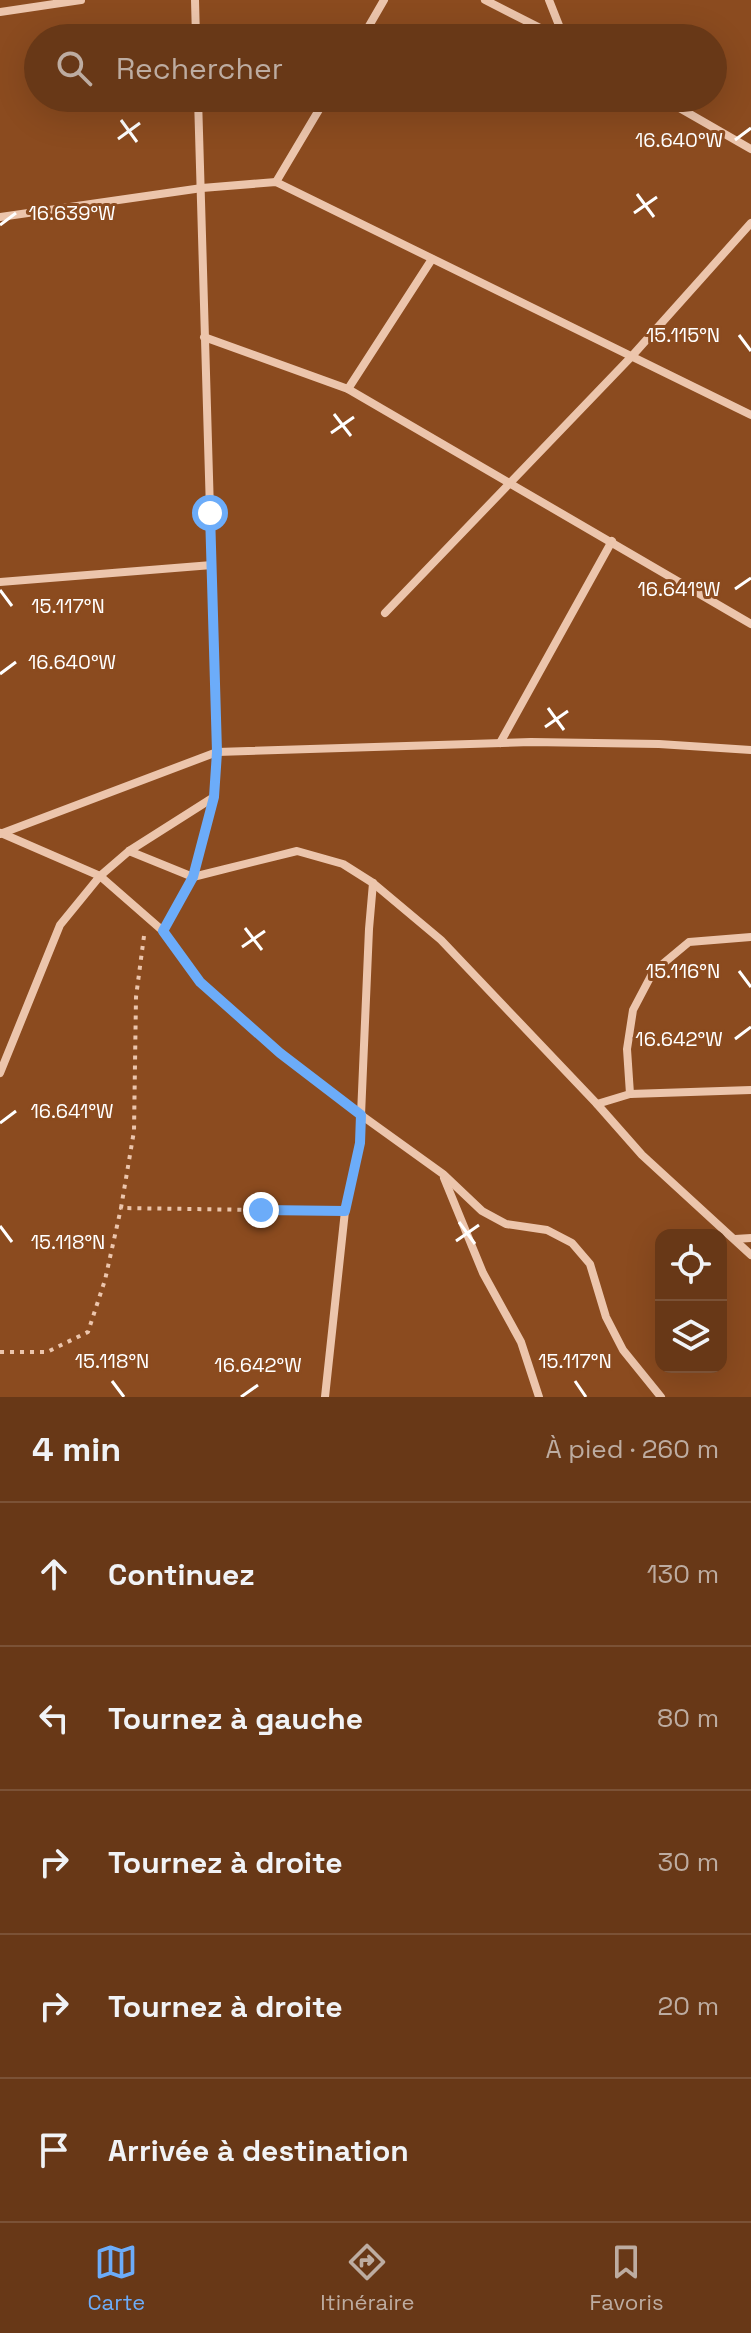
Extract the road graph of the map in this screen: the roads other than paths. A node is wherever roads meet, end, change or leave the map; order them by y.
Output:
1 (81, 0) edge
2 (195, 0) edge
3 (384, 0) edge
4 (485, 0) edge
5 (549, 0) edge
6 (0, 12) edge
7 (196, 24) edge
8 (370, 24) edge
9 (534, 24) edge
10 (557, 24) edge
11 (199, 112) edge
12 (318, 112) edge
13 (686, 112) edge
14 (751, 149) edge
15 (276, 182) junction
16 (202, 188) junction
17 (0, 217) edge
18 (751, 223) edge
19 (432, 259) junction
20 (204, 337) junction
21 (632, 356) junction
22 (348, 389) junction
23 (751, 415) edge
24 (510, 482) junction
25 (612, 541) junction
26 (212, 565) junction
27 (0, 582) edge
28 (385, 613) dead end
29 (751, 624) edge
30 (500, 743) junction
31 (751, 750) edge
32 (217, 752) junction
33 (214, 797) junction
34 (1, 833) edge
35 (129, 851) junction
36 (100, 876) junction
37 (193, 877) junction
38 (373, 883) junction
39 (163, 931) junction
40 (751, 937) edge
41 (0, 1073) edge
42 (751, 1090) edge
43 (630, 1094) junction
44 (597, 1104) junction
45 (361, 1115) junction
46 (443, 1174) junction
47 (751, 1238) edge
48 (735, 1239) junction
49 (751, 1255) edge
50 (325, 1397) edge
51 (539, 1397) edge
52 (661, 1397) edge

1 - 6 street
2 - 7 street
3 - 8 street
4 - 9 street
5 - 10 street
11 - 16 street
12 - 15 street
13 - 14 street
15 - 16 street
15 - 19 street
16 - 17 street
16 - 20 street
18 - 21 street
19 - 21 street
19 - 22 street
20 - 22 street
20 - 26 street
21 - 23 street
21 - 24 street
22 - 24 street
24 - 25 street
24 - 28 street
25 - 29 street
25 - 30 street
26 - 27 street
26 - 32 street
30 - 31 street
30 - 32 street
32 - 33 street
32 - 34 street
33 - 35 street
33 - 37 street
34 - 36 street
35 - 36 street
35 - 37 street
36 - 39 street
36 - 41 street
37 - 38 street
37 - 39 street
38 - 44 street
38 - 45 street
39 - 45 street
40 - 43 street
42 - 43 street
43 - 44 street
44 - 48 street
45 - 46 street
45 - 50 street
46 - 51 street
46 - 52 street
47 - 48 street
48 - 49 street

